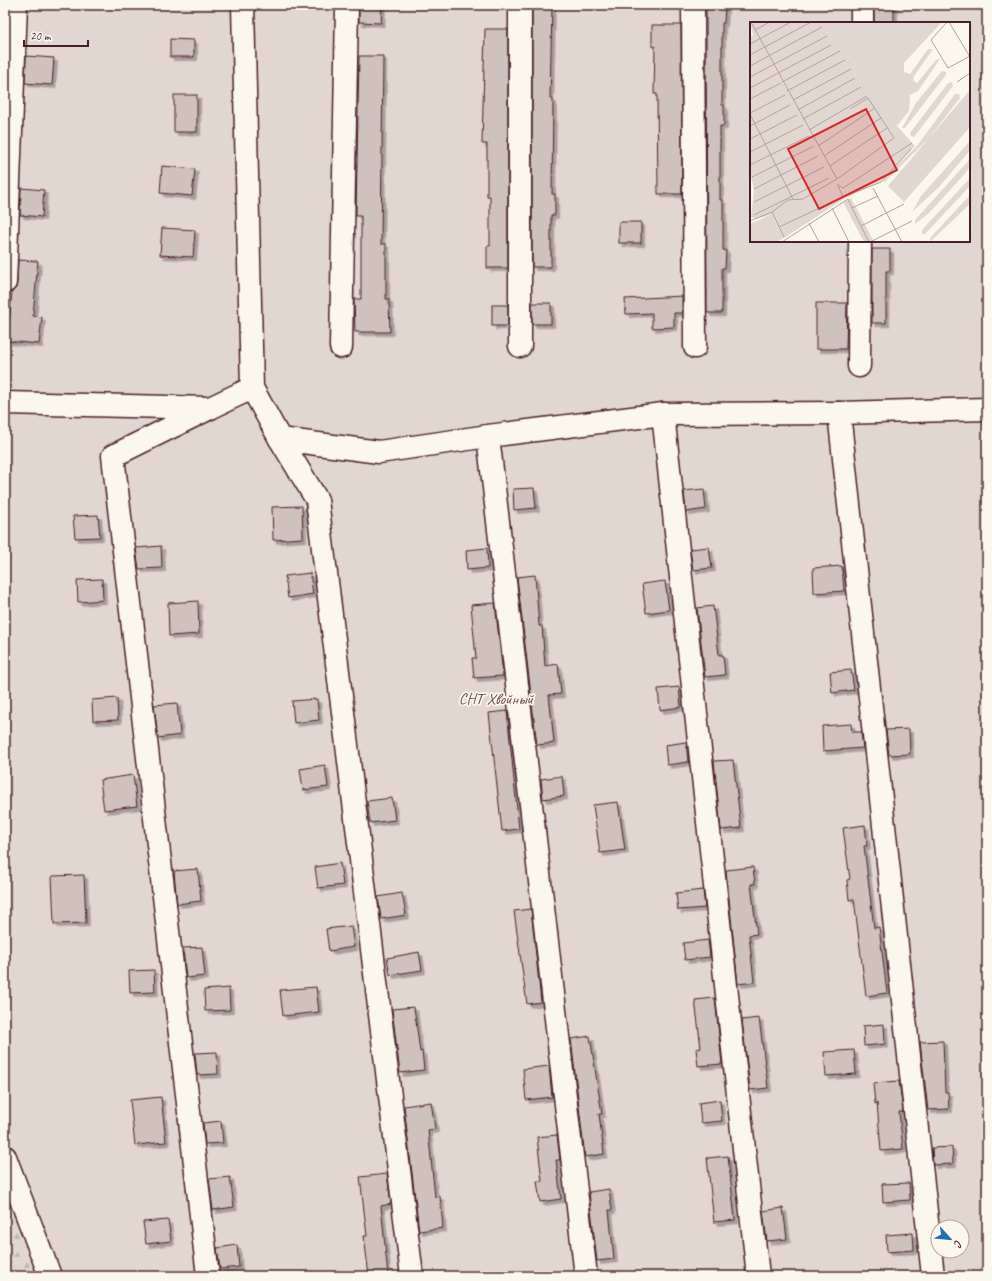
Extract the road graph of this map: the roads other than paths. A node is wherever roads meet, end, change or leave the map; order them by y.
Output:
1 (16, 5) edge
2 (243, 5) edge
3 (347, 5) edge
4 (520, 5) edge
5 (693, 5) edge
6 (862, 5) edge
7 (862, 22) edge
8 (860, 242) edge
9 (5, 282) edge
10 (520, 346) dead end
11 (341, 347) dead end
12 (694, 347) dead end
13 (859, 366) dead end
14 (252, 388) junction
15 (5, 403) edge
16 (210, 408) junction
17 (987, 409) edge
18 (838, 413) junction
19 (663, 414) junction
20 (488, 436) junction
21 (280, 439) junction
22 (5, 1156) edge
23 (50, 1276) edge
24 (208, 1276) edge
25 (412, 1276) edge
26 (586, 1276) edge
27 (758, 1276) edge
28 (934, 1276) edge

1 - 9 street
2 - 14 street
3 - 11 street
4 - 10 street
5 - 12 street
6 - 7 street
8 - 13 street
14 - 16 street
14 - 21 street
15 - 16 street
16 - 24 street
17 - 18 street
18 - 19 street
18 - 28 street
19 - 20 street
19 - 27 street
20 - 21 street
20 - 26 street
21 - 25 street
22 - 23 street

